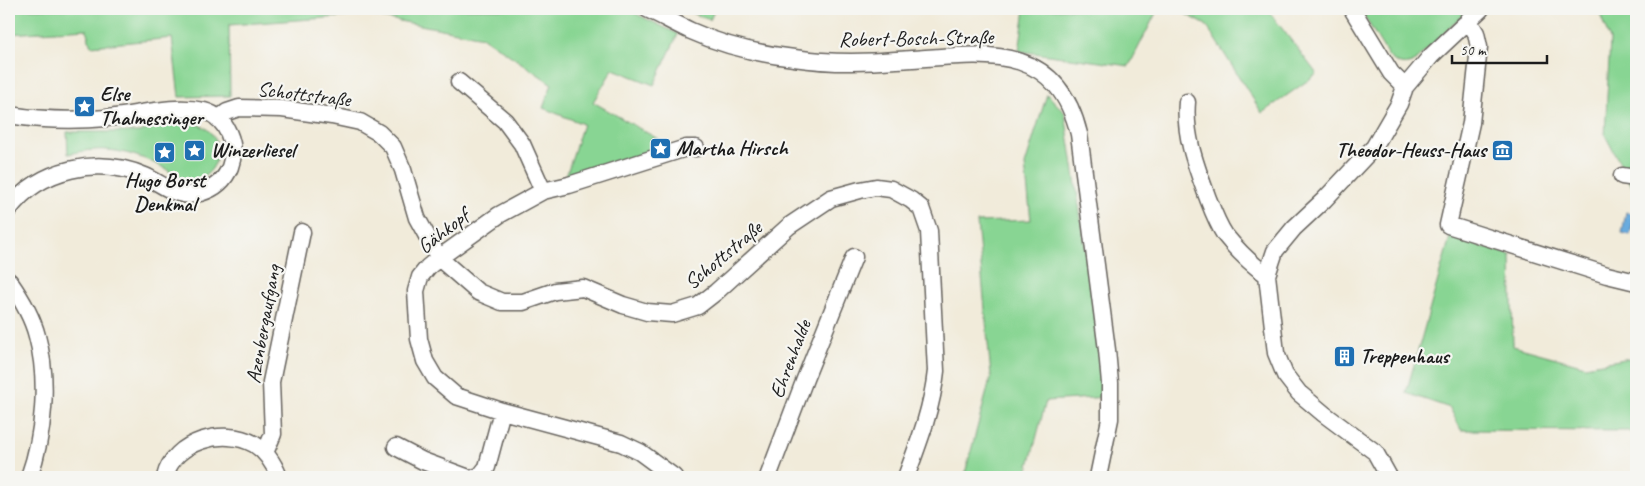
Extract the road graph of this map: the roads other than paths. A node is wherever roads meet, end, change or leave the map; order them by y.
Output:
1 (647, 9) edge
2 (1352, 9) edge
3 (1481, 9) edge
4 (1468, 20) junction
5 (460, 82) dead end
6 (1405, 87) junction
7 (1187, 102) dead end
8 (9, 115) edge
9 (218, 119) junction
10 (696, 148) dead end
11 (543, 191) junction
12 (9, 210) edge
13 (302, 232) dead end
14 (854, 257) dead end
15 (439, 258) junction
16 (1266, 276) junction
17 (9, 281) edge
18 (1636, 282) edge
19 (502, 411) junction
20 (396, 447) dead end
21 (265, 453) junction
22 (29, 477) edge
23 (165, 477) edge
24 (279, 477) edge
25 (466, 477) edge
26 (476, 477) edge
27 (674, 477) edge
28 (768, 477) edge
29 (906, 477) edge
30 (1098, 477) edge
31 (1389, 477) edge

1 - 30 street, Robert-Bosch-Straße
2 - 6 street
3 - 4 street
4 - 6 street
4 - 18 street
5 - 11 street
6 - 16 street
7 - 16 street
8 - 9 street
9 - 12 street
9 - 15 street, Schottstraße
10 - 11 street, Gähkopf
11 - 15 street, Gähkopf
13 - 21 street, Azenbergaufgang
14 - 28 street, Ehrenhalde
15 - 19 street, Gähkopf
15 - 29 street, Schottstraße
16 - 31 street
17 - 22 street
19 - 26 street
19 - 27 street, Gähkopf
20 - 25 street
21 - 23 street
21 - 24 street

